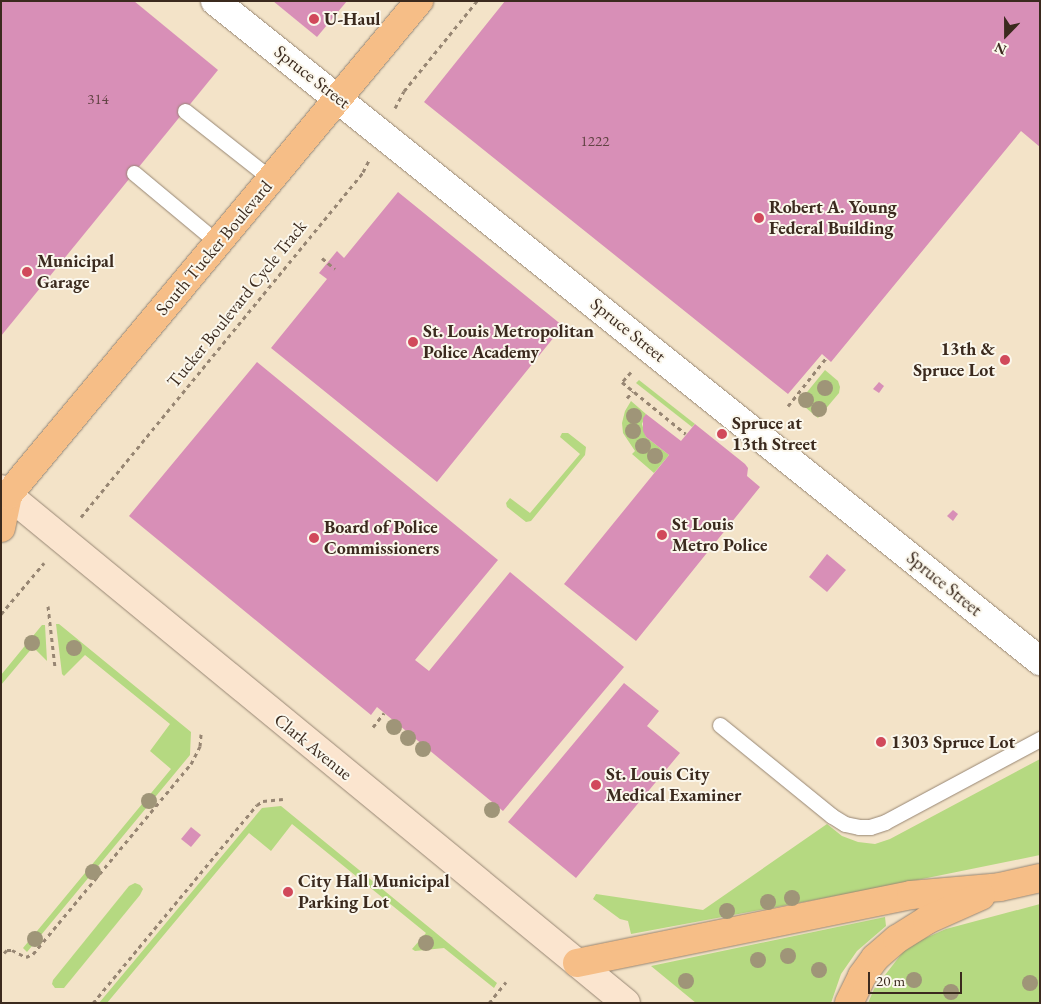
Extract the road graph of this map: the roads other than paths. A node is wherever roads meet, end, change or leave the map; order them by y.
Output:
1 (215, 1) edge
2 (419, 1) edge
3 (339, 98) junction
4 (185, 111) dead end
5 (134, 173) dead end
6 (271, 179) junction
7 (218, 243) junction
8 (4, 493) edge
9 (1, 528) edge
10 (1040, 661) edge
11 (720, 726) dead end
12 (1040, 739) edge
13 (1040, 878) edge
14 (1000, 887) junction
15 (577, 963) junction
16 (626, 1003) edge
17 (849, 1003) edge

1 - 3 street, Spruce Street
2 - 3 main road, South Tucker Boulevard
3 - 6 main road, South Tucker Boulevard
3 - 10 street, Spruce Street
4 - 6 lane
5 - 7 lane
6 - 7 main road, South Tucker Boulevard
7 - 8 main road, South Tucker Boulevard
8 - 9 main road, South Tucker Boulevard
8 - 15 street, Clark Avenue
11 - 12 lane
13 - 14 main road
14 - 15 main road
14 - 17 main road
15 - 16 street, Clark Avenue

